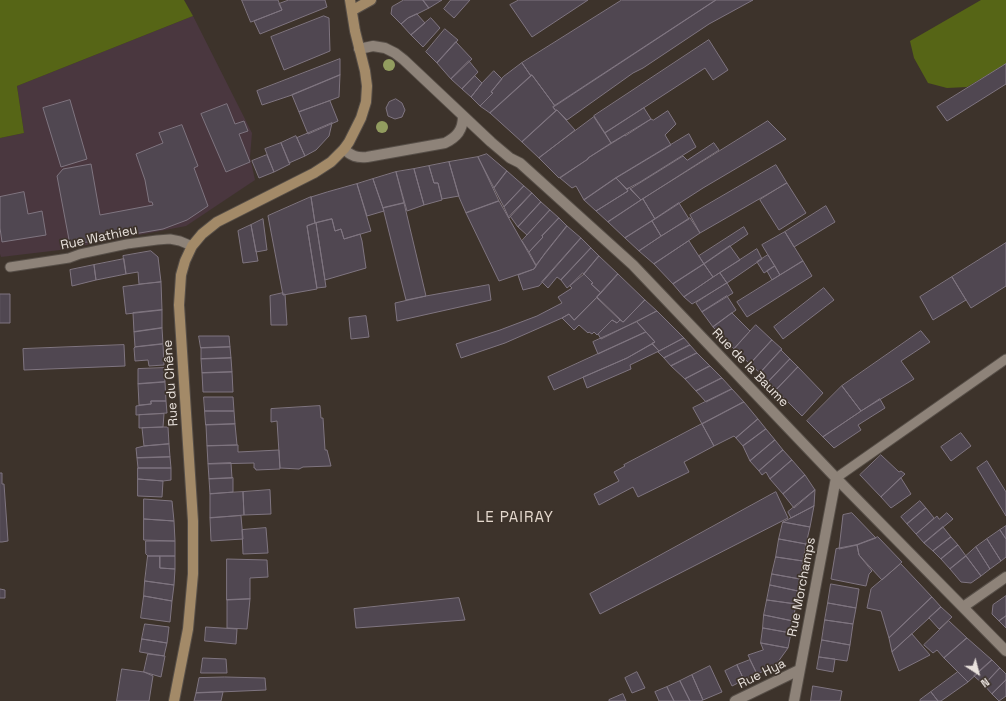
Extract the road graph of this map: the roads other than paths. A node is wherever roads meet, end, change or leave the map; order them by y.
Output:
1 (350, 0) edge
2 (371, 0) edge
3 (353, 10) junction
4 (359, 49) junction
5 (463, 116) junction
6 (344, 149) junction
7 (192, 246) junction
8 (10, 267) dead end
9 (1006, 359) edge
10 (836, 478) junction
11 (1006, 577) edge
12 (964, 607) junction
13 (1006, 651) edge
14 (799, 670) junction
15 (174, 701) edge
16 (735, 701) edge
17 (794, 701) edge

1 - 3 main road, Rue du Chêne
2 - 3 main road
3 - 4 main road, Rue du Chêne
4 - 5 street, Rue de la Baume
4 - 6 main road, Rue du Chêne
5 - 6 street
5 - 10 street, Rue de la Baume
6 - 7 main road, Rue du Chêne
7 - 8 lane, Rue Wathieu
7 - 15 main road, Rue du Chêne
9 - 10 lane
10 - 12 street, Rue de la Baume
10 - 14 street, Rue Morchamps
11 - 12 street
12 - 13 street, Rue de la Baume
14 - 16 street, Rue Hya
14 - 17 street, Rue Morchamps

